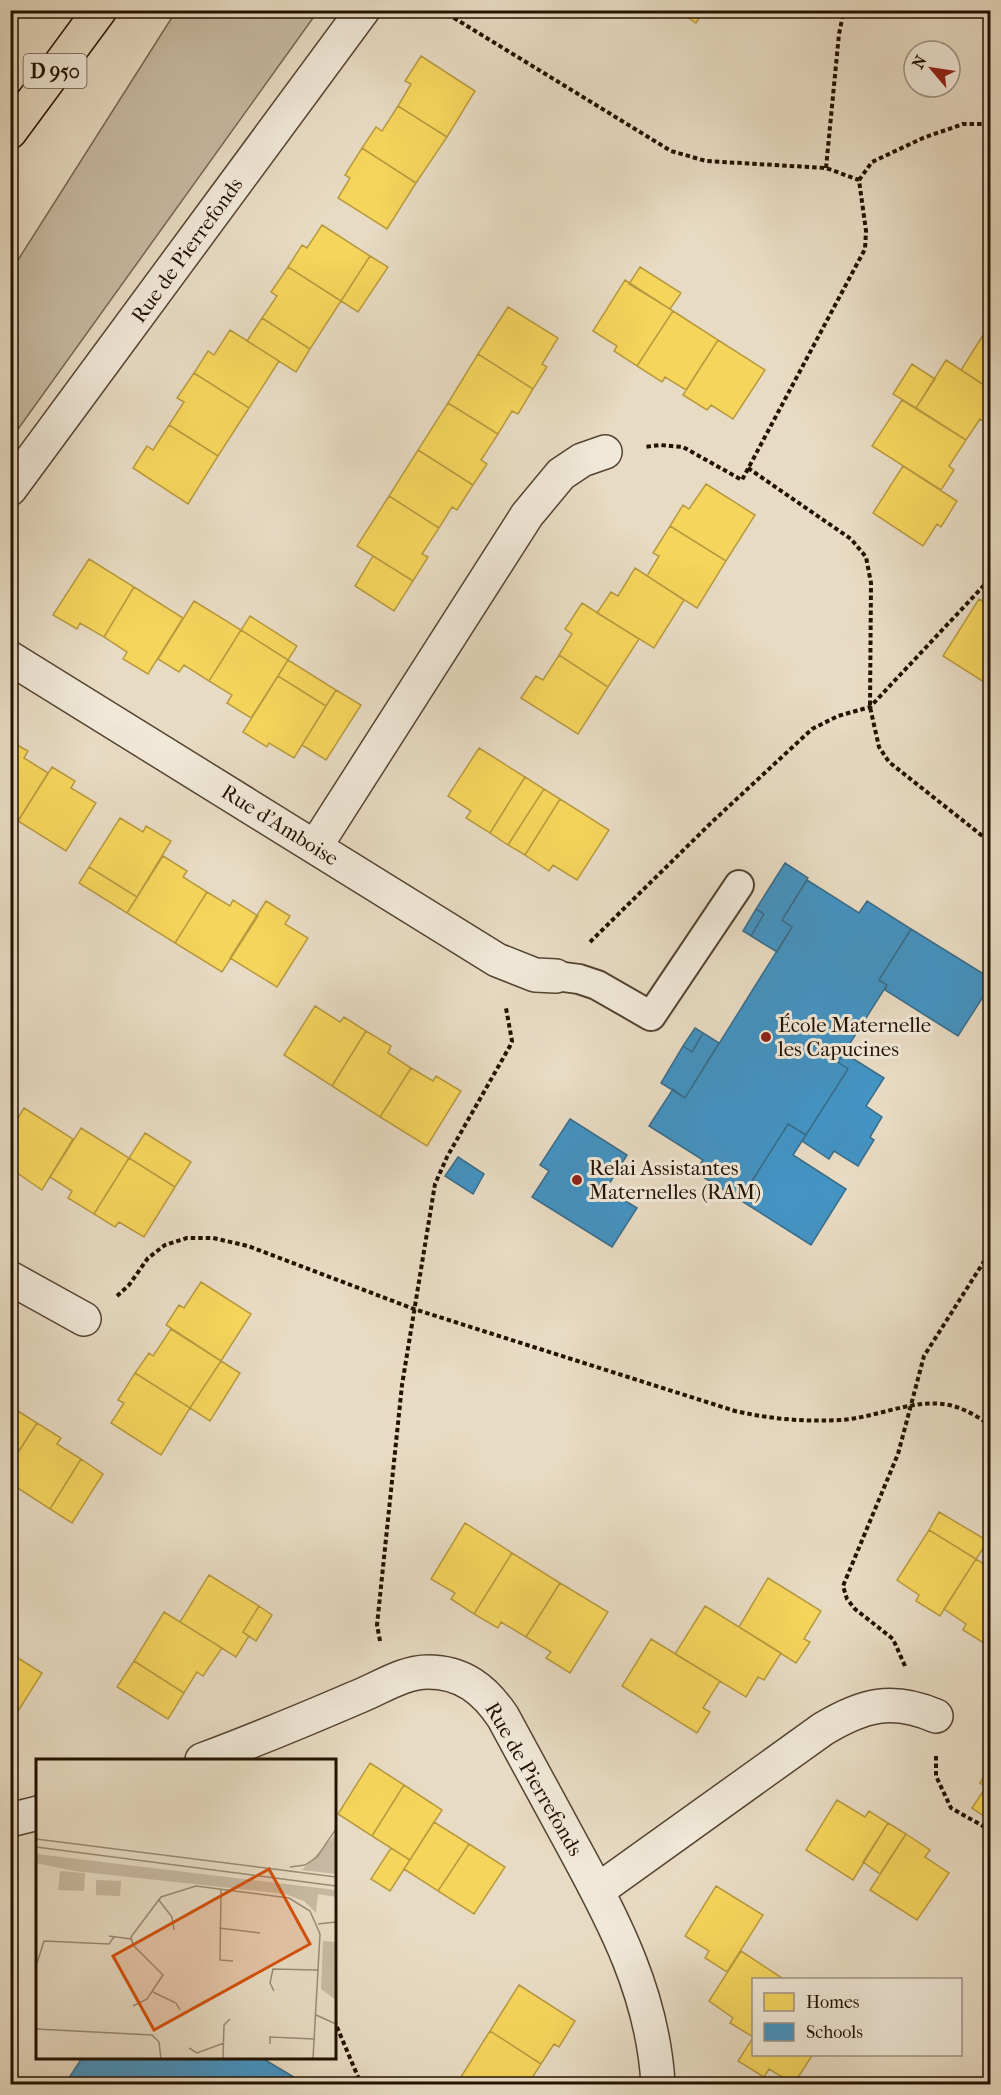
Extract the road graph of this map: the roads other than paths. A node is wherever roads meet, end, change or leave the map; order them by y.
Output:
1 (100, 10) edge
2 (363, 10) edge
3 (10, 132) edge
4 (605, 452) road end
5 (10, 489) edge
6 (10, 658) edge
7 (315, 847) junction
8 (739, 885) dead end
9 (556, 976) joint
10 (10, 1278) edge
11 (84, 1319) road end
12 (936, 1716) road end
13 (207, 1759) edge
14 (36, 1814) edge
15 (10, 1820) edge
16 (597, 1891) junction
17 (658, 2085) edge

1 - 3 highway, D 950
2 - 5 street, Rue de Pierrefonds
4 - 7 street
6 - 7 street, Rue d'Amboise
7 - 9 street, Rue d'Amboise
8 - 9 lane
10 - 11 street
12 - 16 street
13 - 16 street, Rue de Pierrefonds
14 - 15 street
16 - 17 street, Rue de Pierrefonds

